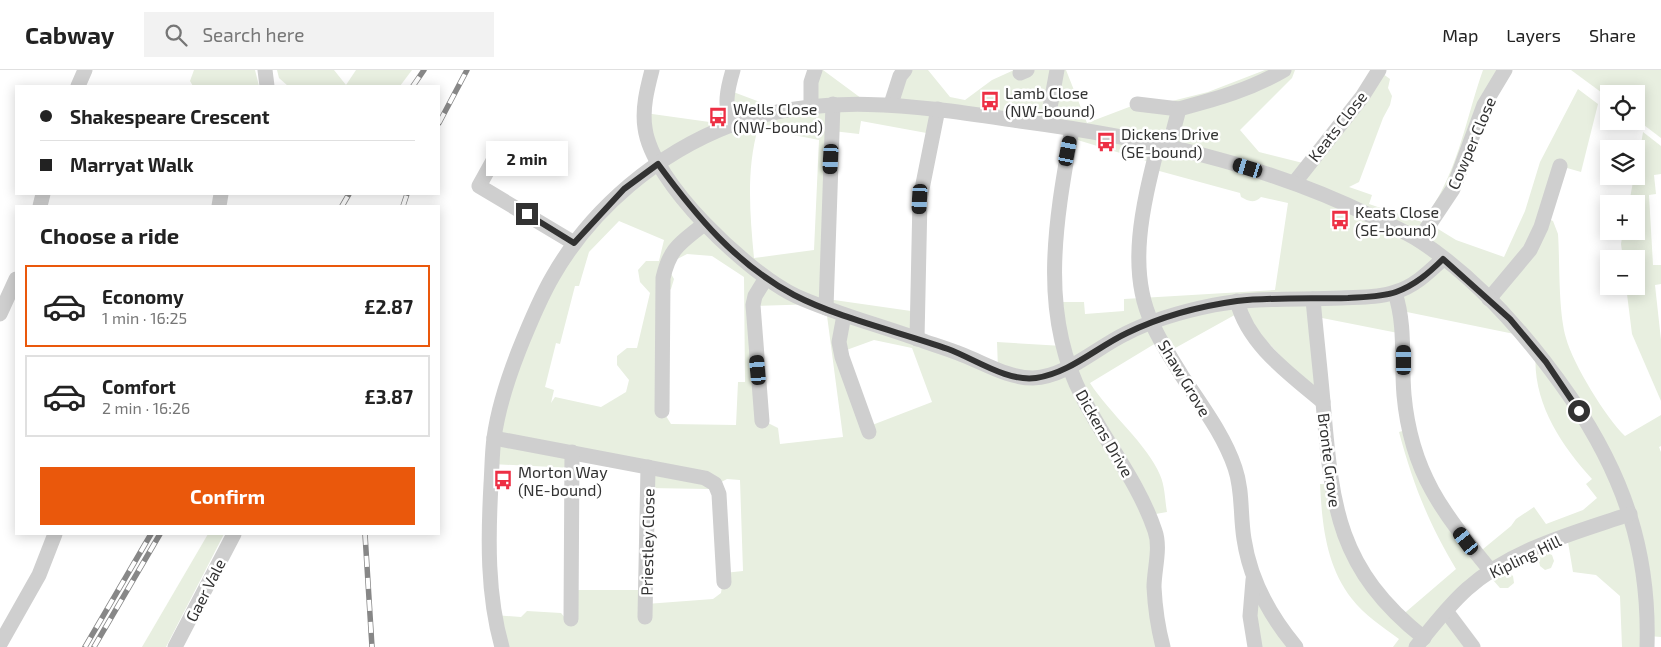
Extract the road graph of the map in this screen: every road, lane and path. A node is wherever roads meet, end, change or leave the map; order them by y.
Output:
1 (85, 70) edge
2 (265, 70) edge
3 (652, 70) edge
4 (734, 70) edge
5 (815, 70) edge
6 (905, 70) edge
7 (1057, 70) edge
8 (1284, 70) edge
9 (1379, 70) edge
10 (1505, 70) edge
11 (78, 85) edge
12 (267, 85) edge
13 (832, 104) junction
14 (891, 104) junction
15 (1137, 104) dead end
16 (811, 105) junction
17 (938, 109) junction
18 (1179, 109) junction
19 (1047, 124) junction
20 (731, 125) junction
21 (1072, 129) junction
22 (1164, 146) junction
23 (499, 150) dead end
24 (658, 164) junction
25 (1560, 166) dead end
26 (1295, 182) junction
27 (704, 224) junction
28 (1419, 240) junction
29 (574, 243) junction
30 (1443, 259) junction
31 (766, 278) junction
32 (15, 281) edge
33 (1395, 292) junction
34 (1489, 298) junction
35 (1313, 299) junction
36 (1237, 301) junction
37 (826, 308) junction
38 (0, 314) edge
39 (844, 315) junction
40 (1152, 322) junction
41 (918, 338) junction
42 (1070, 366) junction
43 (1323, 402) junction
44 (662, 411) dead end
45 (762, 421) dead end
46 (868, 432) dead end
47 (494, 438) junction
48 (572, 452) junction
49 (648, 467) junction
50 (1630, 514) junction
51 (55, 535) edge
52 (233, 535) edge
53 (1490, 571) junction
54 (1253, 580) junction
55 (724, 582) dead end
56 (1446, 611) junction
57 (645, 617) dead end
58 (571, 619) dead end
59 (2, 638) edge
60 (1652, 640) edge
61 (1420, 642) edge
62 (175, 647) edge
63 (502, 647) edge
64 (1162, 647) edge
65 (1255, 647) edge
66 (1296, 647) edge
67 (1473, 647) edge

1 - 11 street
2 - 12 street
3 - 24 street
4 - 20 street
5 - 16 street
6 - 14 street
7 - 19 street
8 - 18 street
9 - 26 street, Keats Close
10 - 28 street, Cowper Close
13 - 14 street
13 - 16 street
13 - 37 street
14 - 17 street
15 - 18 street
16 - 20 street
17 - 19 street
17 - 41 street
18 - 22 street, Shaw Grove
19 - 21 street
20 - 24 street
21 - 22 street
21 - 42 street, Dickens Drive
22 - 26 street
22 - 40 street, Shaw Grove
23 - 29 street
24 - 27 street
24 - 29 street
25 - 34 street
26 - 28 street
27 - 31 street
27 - 44 street
28 - 30 street
29 - 47 street
30 - 33 street
30 - 34 street
31 - 37 street
31 - 45 street
32 - 38 street
33 - 35 street
33 - 53 street
34 - 50 street
35 - 36 street
35 - 43 street, Bronte Grove
36 - 40 street
36 - 43 street, Bronte Grove
37 - 39 street
39 - 41 street
39 - 46 street
40 - 42 street
40 - 54 street, Shaw Grove
41 - 42 street
42 - 64 street, Dickens Drive
43 - 61 street, Bronte Grove
47 - 48 street
47 - 63 street
48 - 49 street
48 - 58 street
49 - 55 street
49 - 57 street, Priestley Close
50 - 53 street, Kipling Hill
50 - 60 street
51 - 59 street
52 - 62 street, Gaer Vale
53 - 56 street, Kipling Hill
54 - 65 street, Shaw Grove
54 - 66 street, Shaw Grove
56 - 61 street, Kipling Hill
56 - 67 street

